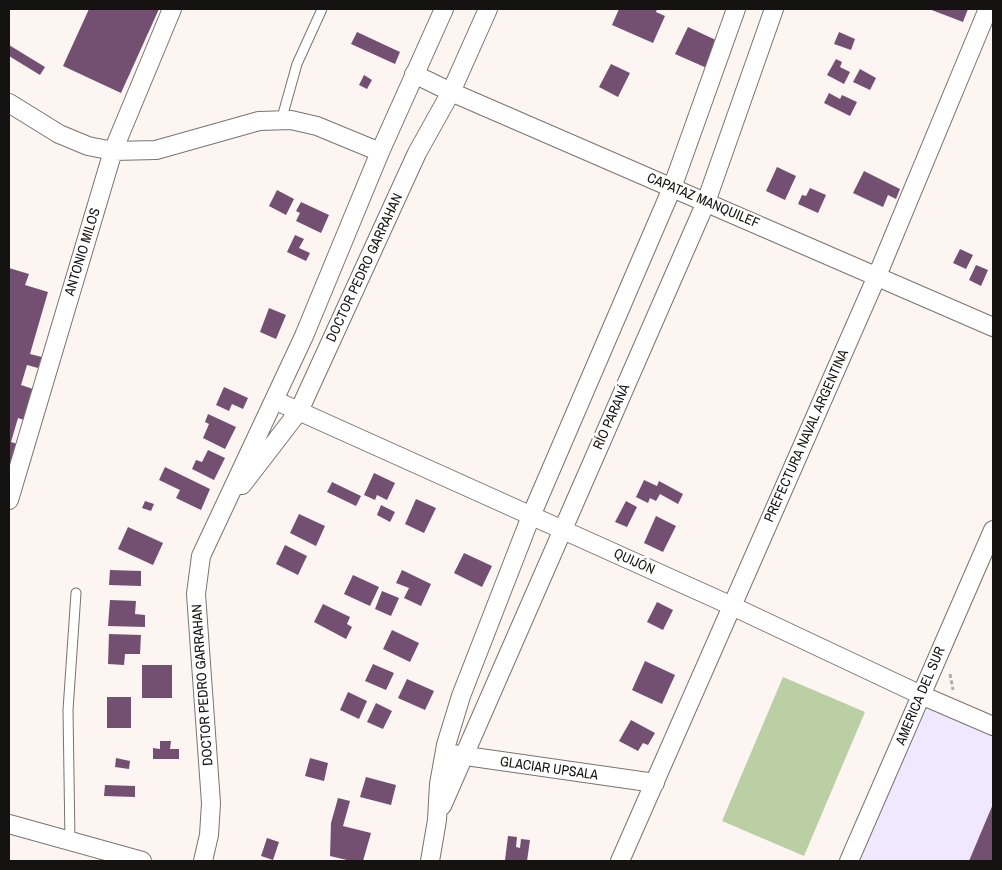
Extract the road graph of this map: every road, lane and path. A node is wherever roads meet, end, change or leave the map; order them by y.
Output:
1 (172, 9) edge
2 (322, 9) edge
3 (444, 9) edge
4 (488, 9) edge
5 (736, 9) edge
6 (774, 9) edge
7 (988, 9) edge
8 (414, 74) junction
9 (451, 92) junction
10 (9, 103) edge
11 (281, 121) junction
12 (113, 151) junction
13 (380, 152) junction
14 (672, 188) junction
15 (706, 202) junction
16 (877, 276) junction
17 (993, 327) edge
18 (274, 400) junction
19 (299, 411) junction
20 (9, 500) edge
21 (220, 513) junction
22 (531, 516) junction
23 (563, 530) junction
24 (993, 530) edge
25 (76, 593) dead end
26 (732, 606) junction
27 (954, 666) dead end
28 (921, 695) junction
29 (954, 695) dead end
30 (993, 726) edge
31 (444, 752) junction
32 (462, 757) junction
33 (655, 783) junction
34 (437, 820) junction
35 (9, 824) edge
36 (70, 841) junction
37 (142, 861) edge
38 (203, 861) edge
39 (430, 861) edge
40 (620, 861) edge
41 (849, 861) edge

1 - 12 street, ANTONIO MILOS
2 - 11 lane
3 - 8 street, DOCTOR PEDRO GARRAHAN
4 - 9 street, DOCTOR PEDRO GARRAHAN
5 - 14 street, RÍO PARANÁ
6 - 15 street, RÍO PARANÁ
7 - 16 street, PREFECTURA NAVAL ARGENTINA
8 - 9 street, CAPATAZ MANQUILEF
8 - 13 street, DOCTOR PEDRO GARRAHAN
9 - 14 street, CAPATAZ MANQUILEF
9 - 19 street, DOCTOR PEDRO GARRAHAN
10 - 12 street
11 - 12 street
11 - 13 street
12 - 20 street, ANTONIO MILOS
13 - 18 street, DOCTOR PEDRO GARRAHAN
14 - 15 street, CAPATAZ MANQUILEF
14 - 22 street, RÍO PARANÁ
15 - 16 street, CAPATAZ MANQUILEF
15 - 23 street, RÍO PARANÁ
16 - 17 street, CAPATAZ MANQUILEF
16 - 26 street, PREFECTURA NAVAL ARGENTINA
18 - 19 street, QUIJÓN
18 - 21 street, DOCTOR PEDRO GARRAHAN
19 - 21 street, DOCTOR PEDRO GARRAHAN
19 - 22 street, QUIJÓN
21 - 38 street, DOCTOR PEDRO GARRAHAN
22 - 23 street, QUIJÓN
22 - 31 street, RÍO PARANÁ
23 - 26 street, QUIJÓN
23 - 32 street, RÍO PARANÁ
24 - 28 street, AMERICA DEL SUR
25 - 36 lane
26 - 28 street, QUIJÓN
26 - 33 street, PREFECTURA NAVAL ARGENTINA
27 - 29 path
28 - 30 street, QUIJÓN
28 - 41 street, AMERICA DEL SUR
31 - 32 street, GLACIAR UPSALA
31 - 34 street, RÍO PARANÁ
32 - 33 street, GLACIAR UPSALA
32 - 34 street, RÍO PARANÁ
33 - 40 street, PREFECTURA NAVAL ARGENTINA
34 - 39 street, RÍO PARANÁ
35 - 36 street
36 - 37 street

